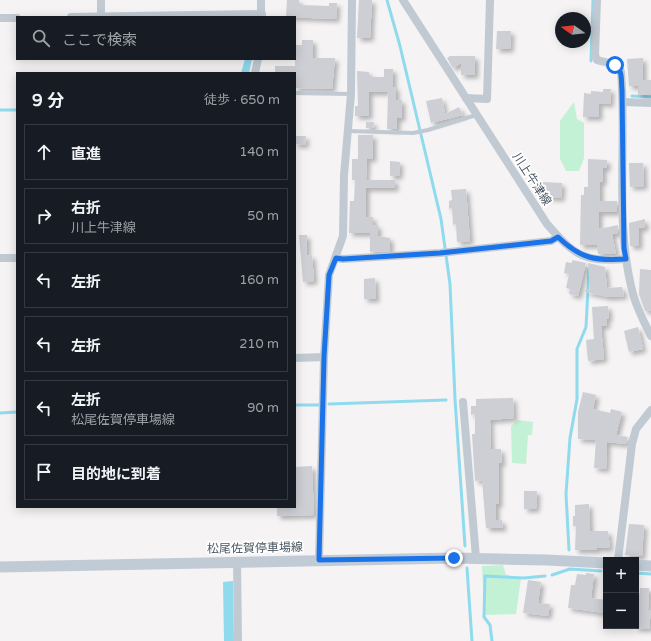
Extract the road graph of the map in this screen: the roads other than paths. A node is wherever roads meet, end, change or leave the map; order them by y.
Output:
1 (101, 0) edge
2 (261, 0) edge
3 (352, 0) edge
4 (403, 0) edge
5 (490, 0) edge
6 (597, 0) edge
7 (262, 15) edge
8 (101, 16) edge
9 (0, 18) edge
10 (16, 18) edge
11 (296, 93) edge
12 (351, 94) junction
13 (466, 98) junction
14 (622, 102) junction
15 (651, 103) edge
16 (477, 115) junction
17 (348, 131) junction
18 (558, 237) junction
19 (0, 258) edge
20 (16, 258) edge
21 (336, 258) junction
22 (626, 259) junction
23 (651, 336) edge
24 (324, 357) junction
25 (296, 358) edge
26 (463, 402) dead end
27 (651, 410) edge
28 (618, 557) edge
29 (476, 558) junction
30 (319, 560) junction
31 (237, 561) junction
32 (603, 563) edge
33 (639, 565) edge
34 (651, 566) edge
35 (0, 567) edge
36 (238, 641) edge

1 - 8 street
2 - 7 street
3 - 12 street
4 - 13 street, 川上牛津線
5 - 13 street
6 - 14 street
7 - 8 street
9 - 10 street
11 - 12 lane
12 - 17 street
13 - 16 street, 川上牛津線
14 - 15 street
14 - 22 street
16 - 17 lane
16 - 18 street, 川上牛津線
17 - 21 street
18 - 21 street
18 - 22 street, 川上牛津線
19 - 20 street
21 - 24 street
22 - 23 street
24 - 25 street
24 - 30 street
26 - 29 street
27 - 28 street
29 - 30 main road, 松尾佐賀停車場線
29 - 32 main road, 松尾佐賀停車場線
30 - 31 main road, 松尾佐賀停車場線
31 - 35 main road, 松尾佐賀停車場線
31 - 36 street
33 - 34 main road

